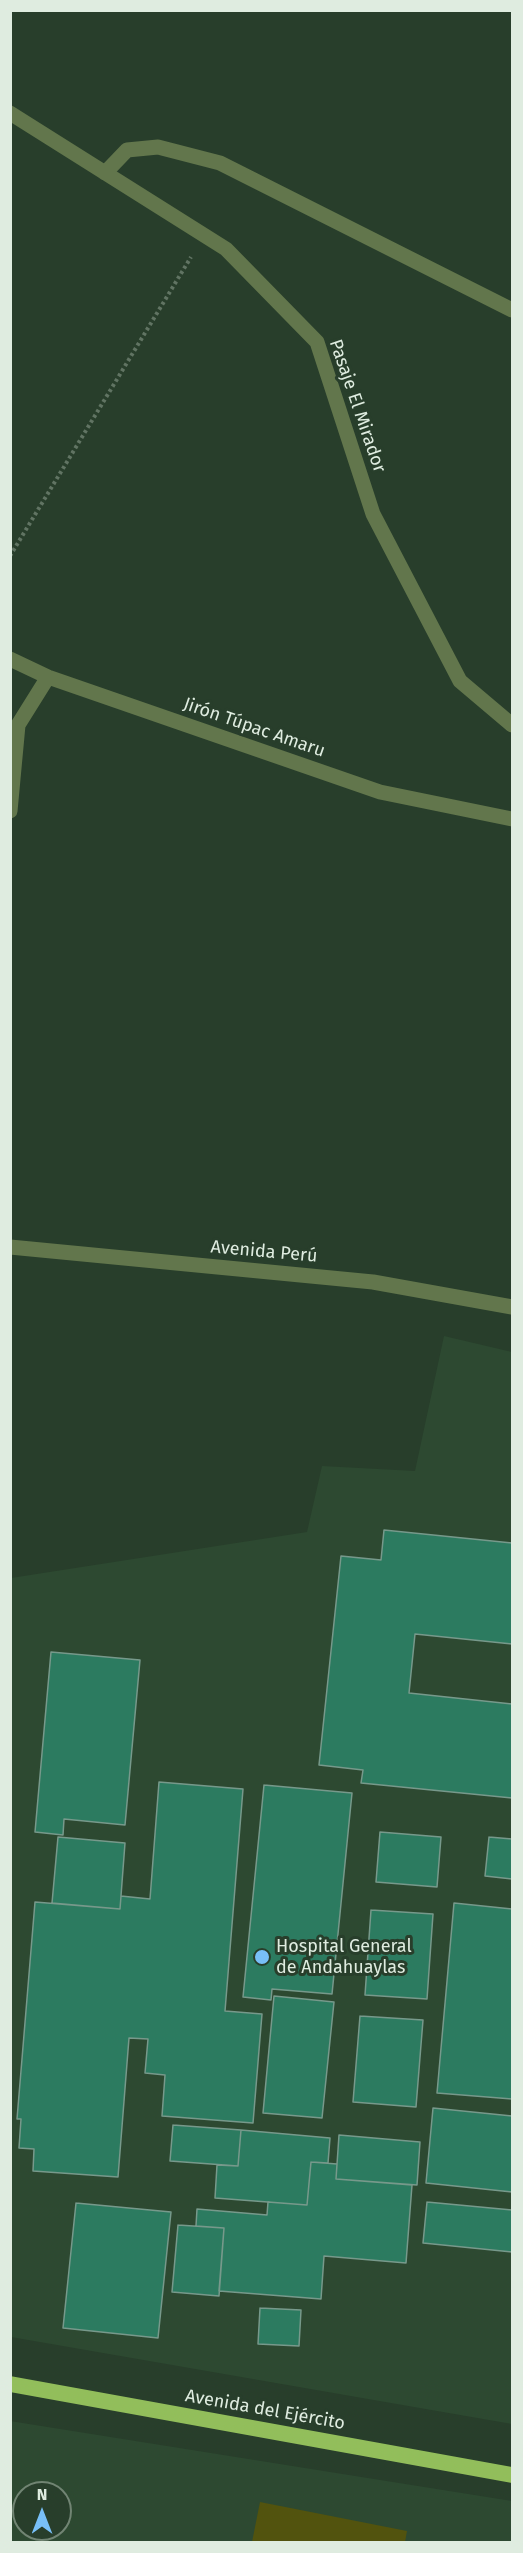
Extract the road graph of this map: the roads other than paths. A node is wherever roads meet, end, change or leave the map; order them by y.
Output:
1 (10, 113) edge
2 (105, 173) junction
3 (513, 310) edge
4 (10, 659) edge
5 (48, 676) junction
6 (14, 725) edge
7 (513, 725) edge
8 (10, 811) edge
9 (513, 819) edge
10 (10, 1247) edge
11 (513, 1307) edge
12 (10, 2384) edge
13 (513, 2475) edge

1 - 2 street, Pasaje El Mirador
2 - 3 street
2 - 7 street, Pasaje El Mirador
4 - 5 street, Jirón Túpac Amaru
5 - 6 street
5 - 9 street, Jirón Túpac Amaru
6 - 8 street
10 - 11 street, Avenida Perú
12 - 13 highway, Avenida del Ejército

